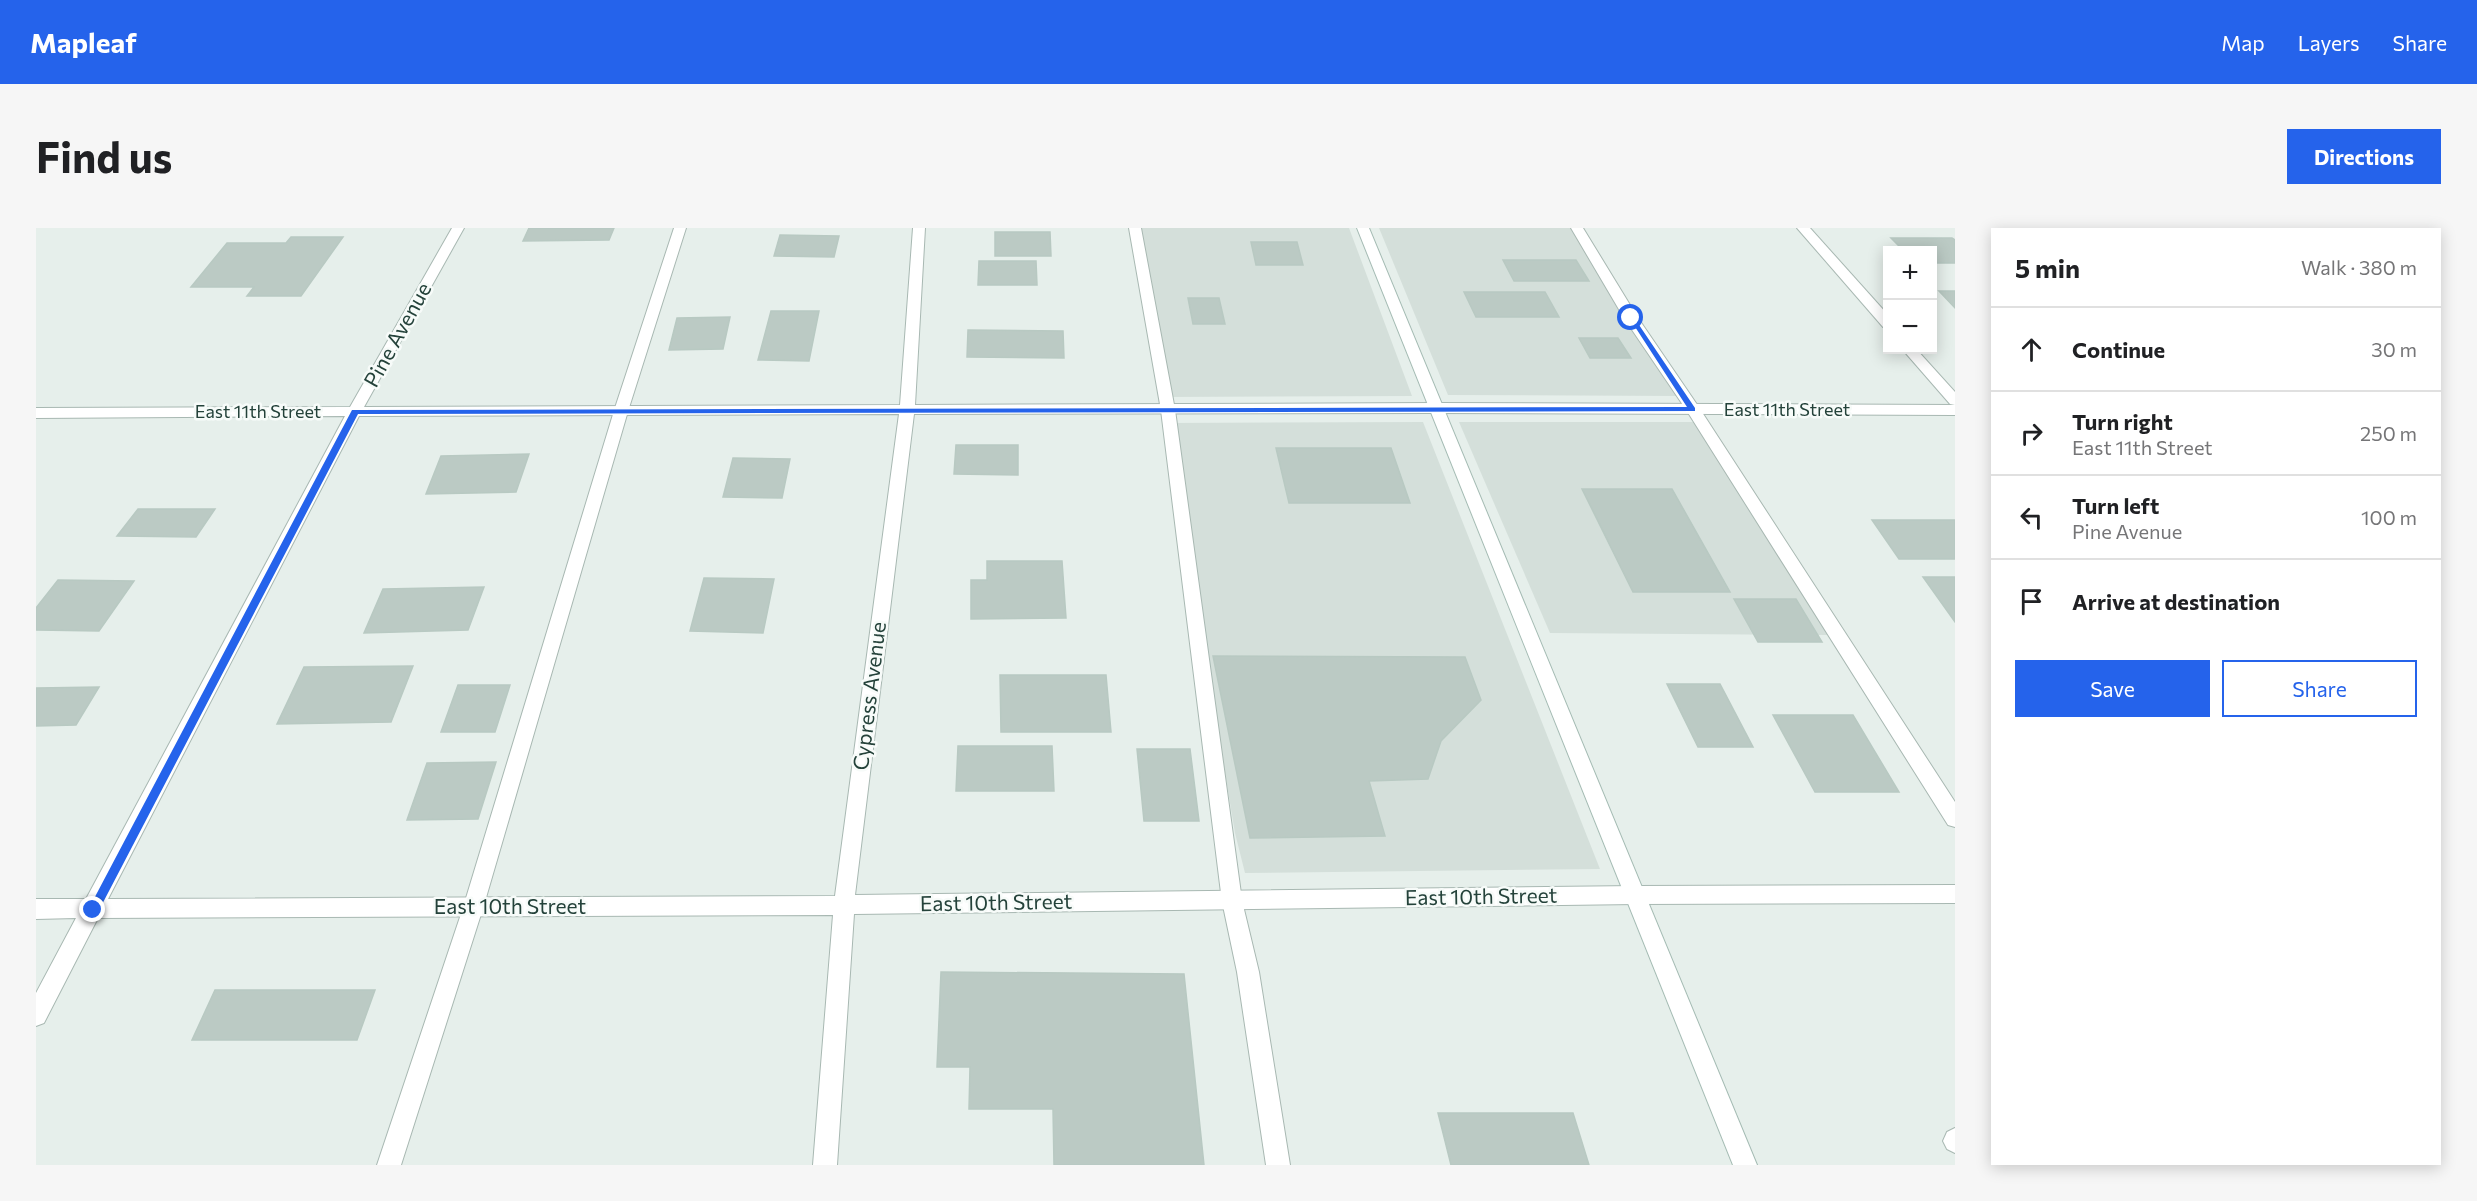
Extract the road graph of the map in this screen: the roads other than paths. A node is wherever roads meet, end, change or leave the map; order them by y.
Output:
1 (458, 228) edge
2 (680, 228) edge
3 (919, 228) edge
4 (1136, 228) edge
5 (1364, 228) edge
6 (1577, 228) edge
7 (1803, 228) edge
8 (1883, 319) edge
9 (1914, 354) edge
10 (1955, 401) edge
11 (1435, 408) junction
12 (1693, 409) junction
13 (1168, 410) junction
14 (1955, 410) edge
15 (355, 411) junction
16 (621, 411) junction
17 (907, 412) junction
18 (36, 413) edge
19 (1955, 819) edge
20 (1955, 894) edge
21 (1637, 895) junction
22 (1232, 901) junction
23 (844, 905) junction
24 (473, 908) junction
25 (36, 909) edge
26 (93, 910) junction
27 (36, 1015) edge
28 (389, 1165) edge
29 (825, 1165) edge
30 (1278, 1165) edge
31 (1745, 1165) edge

1 - 15 street, Pine Avenue
2 - 16 street
3 - 17 street, Cypress Avenue
4 - 13 street
5 - 11 street
6 - 12 street
7 - 8 street
9 - 10 street
11 - 12 street, East 11th Street
11 - 13 street, East 11th Street
11 - 21 street
12 - 14 street, East 11th Street
12 - 19 street
13 - 17 street, East 11th Street
13 - 22 street
15 - 16 street, East 11th Street
15 - 18 street, East 11th Street
15 - 26 street, Pine Avenue
16 - 17 street, East 11th Street
16 - 24 street
17 - 23 street, Cypress Avenue
20 - 21 street, East 10th Street
21 - 22 street, East 10th Street
21 - 31 street
22 - 23 street, East 10th Street
22 - 30 street
23 - 24 street, East 10th Street
23 - 29 street, Cypress Avenue
24 - 26 street, East 10th Street
24 - 28 street
25 - 26 street, East 10th Street
26 - 27 street, Pine Avenue

